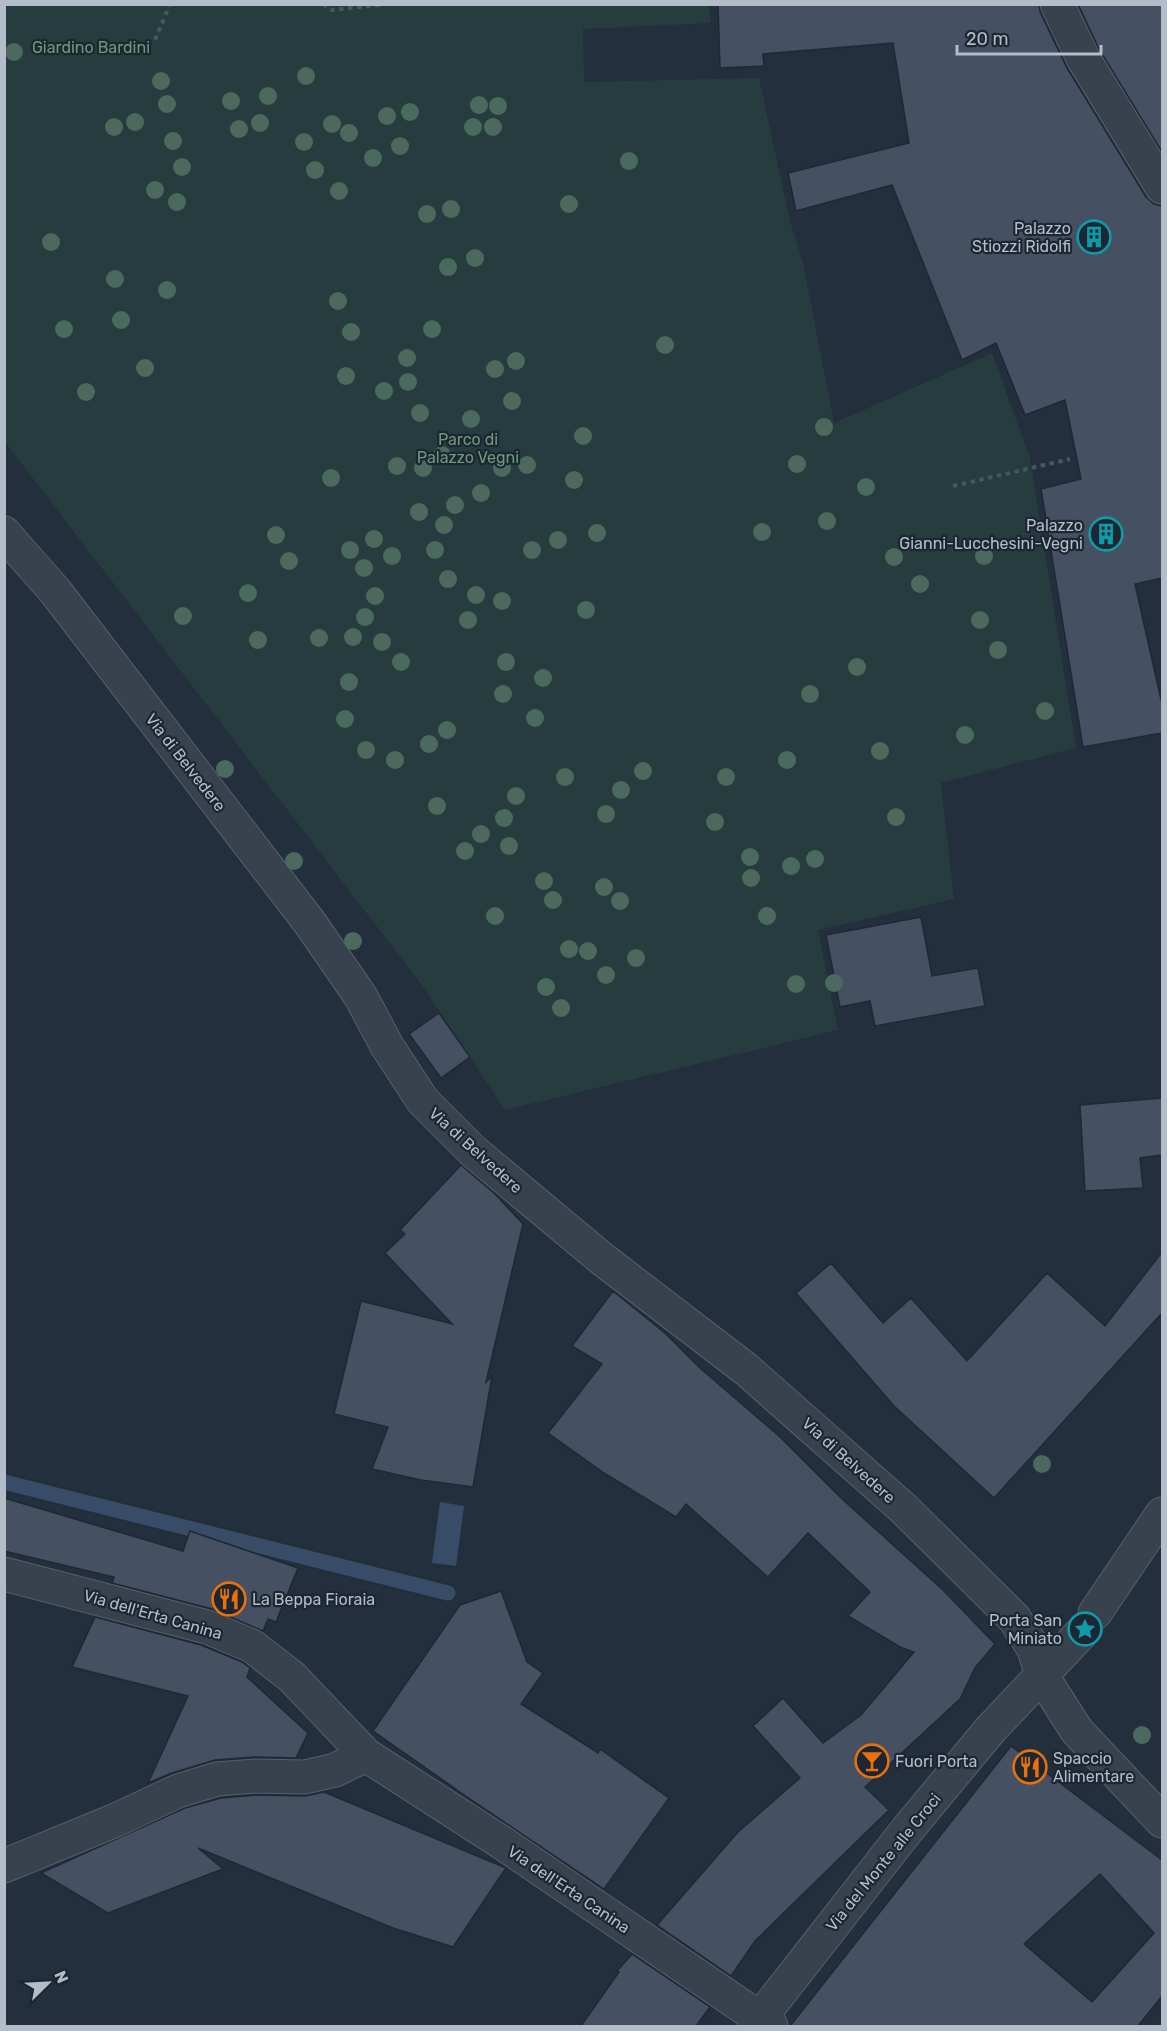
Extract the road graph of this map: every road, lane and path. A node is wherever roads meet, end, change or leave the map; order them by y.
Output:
1 (170, 4) edge
2 (323, 4) edge
3 (388, 4) edge
4 (1057, 4) edge
5 (154, 40) dead end
6 (1162, 187) edge
7 (1070, 459) dead end
8 (953, 486) dead end
9 (4, 533) edge
10 (1162, 1514) edge
11 (4, 1574) edge
12 (1042, 1676) junction
13 (366, 1755) junction
14 (1162, 1821) edge
15 (4, 1866) edge
16 (762, 2024) edge

1 - 5 path
2 - 3 path
4 - 6 street
7 - 8 path
9 - 12 street, Via di Belvedere
10 - 12 street, Via del Monte alle Croci
11 - 13 street, Via dell'Erta Canina
12 - 14 street, Via di Belvedere
12 - 16 street, Via del Monte alle Croci
13 - 15 street
13 - 16 street, Via dell'Erta Canina

